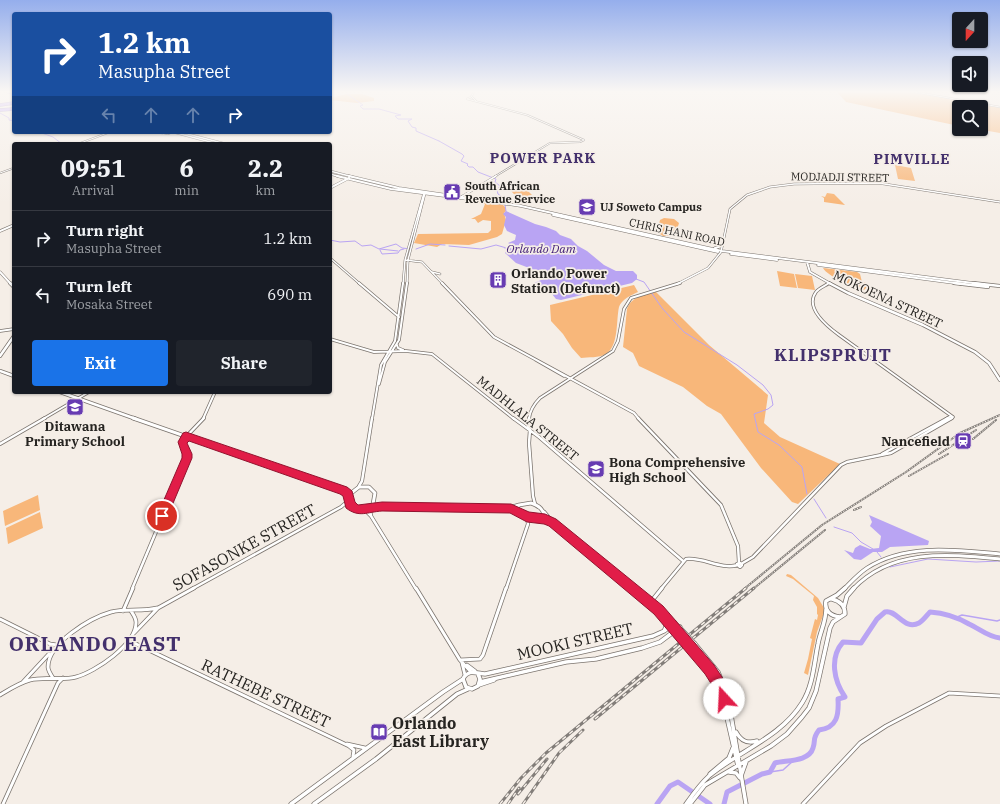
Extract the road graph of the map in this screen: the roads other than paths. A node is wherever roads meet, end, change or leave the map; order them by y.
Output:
1 (560, 130) edge
2 (105, 134) edge
3 (180, 134) edge
4 (188, 134) edge
5 (83, 142) edge
6 (209, 142) edge
7 (218, 142) edge
8 (12, 169) edge
9 (0, 173) edge
10 (332, 173) edge
11 (332, 173) edge
12 (342, 177) junction
13 (349, 178) junction
14 (353, 180) junction
15 (343, 181) junction
16 (332, 187) edge
17 (426, 193) junction
18 (461, 198) junction
19 (1000, 202) edge
20 (558, 215) junction
21 (12, 225) edge
22 (0, 230) edge
23 (722, 246) junction
24 (710, 248) junction
25 (721, 252) junction
26 (332, 260) edge
27 (406, 260) junction
28 (807, 263) junction
29 (874, 270) junction
30 (0, 272) edge
31 (431, 272) junction
32 (890, 272) junction
33 (440, 274) dead end
34 (829, 283) junction
35 (990, 283) dead end
36 (982, 284) junction
37 (12, 285) edge
38 (1000, 287) edge
39 (400, 310) junction
40 (392, 312) junction
41 (399, 317) junction
42 (12, 330) edge
43 (0, 331) edge
44 (12, 339) edge
45 (332, 340) edge
46 (397, 345) junction
47 (406, 351) junction
48 (374, 352) junction
49 (390, 352) junction
50 (0, 356) edge
51 (384, 358) junction
52 (0, 372) edge
53 (12, 375) edge
54 (570, 378) junction
55 (1000, 381) edge
56 (378, 385) junction
57 (66, 394) edge
58 (85, 394) edge
59 (214, 394) edge
60 (78, 398) junction
61 (530, 430) junction
62 (186, 436) junction
63 (0, 444) edge
64 (362, 481) junction
65 (359, 487) junction
66 (366, 487) junction
67 (354, 490) junction
68 (344, 491) junction
69 (533, 496) junction
70 (349, 499) junction
71 (375, 501) junction
72 (528, 503) junction
73 (350, 505) junction
74 (519, 505) junction
75 (536, 505) junction
76 (382, 506) junction
77 (341, 507) junction
78 (369, 507) junction
79 (509, 508) junction
80 (364, 509) junction
81 (518, 511) junction
82 (544, 512) junction
83 (371, 516) junction
84 (527, 517) junction
85 (535, 519) junction
86 (540, 519) junction
87 (553, 523) junction
88 (528, 524) junction
89 (1000, 554) edge
90 (1000, 559) edge
91 (683, 561) junction
92 (739, 564) junction
93 (832, 599) junction
94 (650, 603) junction
95 (158, 608) junction
96 (844, 608) junction
97 (123, 610) junction
98 (659, 610) junction
99 (826, 610) junction
100 (131, 612) junction
101 (663, 616) junction
102 (840, 617) junction
103 (0, 619) edge
104 (674, 624) junction
105 (680, 628) junction
106 (664, 631) junction
107 (675, 632) junction
108 (134, 634) junction
109 (131, 638) junction
110 (132, 642) junction
111 (127, 643) junction
112 (50, 644) junction
113 (58, 645) junction
114 (52, 651) junction
115 (462, 662) junction
116 (471, 672) junction
117 (480, 674) junction
118 (464, 677) junction
119 (53, 678) junction
120 (58, 678) junction
121 (64, 678) junction
122 (22, 682) junction
123 (58, 683) junction
124 (479, 683) junction
125 (468, 689) junction
126 (0, 695) edge
127 (1000, 696) edge
128 (734, 726) junction
129 (764, 738) junction
130 (346, 744) junction
131 (733, 746) junction
132 (365, 748) junction
133 (353, 756) junction
134 (737, 756) junction
135 (746, 762) junction
136 (738, 766) junction
137 (729, 772) junction
138 (708, 778) junction
139 (741, 778) junction
140 (700, 788) junction
141 (3, 804) edge
142 (291, 804) edge
143 (314, 804) edge
144 (686, 804) edge
145 (690, 804) edge
146 (746, 804) edge
147 (802, 804) edge

1 - 18 street
2 - 5 street
3 - 6 main road
4 - 7 main road
8 - 9 street
10 - 12 main road
11 - 13 main road
12 - 13 main road
12 - 15 main road
13 - 14 main road
13 - 15 main road
13 - 17 main road
14 - 15 main road
14 - 17 main road
15 - 16 main road
17 - 18 main road, CHRIS HANI ROAD
17 - 27 street
18 - 20 main road, CHRIS HANI ROAD
19 - 23 street, MODJADJI STREET
20 - 24 main road, CHRIS HANI ROAD
20 - 25 main road, CHRIS HANI ROAD
21 - 22 main road
23 - 24 main road
23 - 25 street, MODJADJI STREET
24 - 25 main road, CHRIS HANI ROAD
25 - 28 main road, CHRIS HANI ROAD
25 - 54 street
26 - 40 street
27 - 31 street
27 - 39 street
27 - 46 street
28 - 29 main road, CHRIS HANI ROAD
28 - 34 main road, MOKOENA STREET
28 - 38 main road, CHRIS HANI ROAD
29 - 32 main road, CHRIS HANI ROAD
29 - 32 main road
30 - 37 main road
31 - 33 street
31 - 54 street
32 - 36 main road, CHRIS HANI ROAD
34 - 55 main road, MOKOENA STREET
34 - 92 street
35 - 36 main road
36 - 38 main road, CHRIS HANI ROAD
39 - 40 street
39 - 41 street
40 - 41 street
41 - 49 street
42 - 43 street
44 - 50 main road
45 - 48 street
46 - 47 street
46 - 49 street
47 - 49 street
47 - 61 street, MADHLALA STREET
48 - 49 street
48 - 51 street
49 - 51 street
49 - 56 street
51 - 56 street
52 - 53 main road
54 - 61 street
54 - 92 street
56 - 64 street
57 - 60 main road
58 - 60 street
59 - 62 street
60 - 62 main road
60 - 63 street
61 - 69 street
61 - 91 street, MADHLALA STREET
62 - 68 main road
62 - 97 street
64 - 65 street
64 - 66 street
65 - 66 main road
65 - 67 main road, SOFASONKE STREET
66 - 71 main road
67 - 68 main road
67 - 70 main road, SOFASONKE STREET
68 - 70 main road
69 - 72 street
69 - 75 street
70 - 73 main road
70 - 77 street, SOFASONKE STREET
71 - 76 main road
71 - 78 main road
72 - 74 main road, SOFASONKE STREET
72 - 75 main road, SOFASONKE STREET
73 - 77 street, SOFASONKE STREET
73 - 80 main road, SOFASONKE STREET
74 - 79 main road, SOFASONKE STREET
74 - 81 main road
75 - 82 main road, SOFASONKE STREET
76 - 78 main road, SOFASONKE STREET
76 - 79 main road, SOFASONKE STREET
77 - 95 street, SOFASONKE STREET
78 - 80 main road, SOFASONKE STREET
78 - 83 street
79 - 81 main road, SOFASONKE STREET
80 - 83 street
81 - 84 main road, SOFASONKE STREET
82 - 86 main road
82 - 87 main road, SOFASONKE STREET
83 - 115 street
84 - 85 main road, SOFASONKE STREET
84 - 88 street
85 - 86 main road, SOFASONKE STREET
85 - 88 street
86 - 87 main road, SOFASONKE STREET
87 - 94 main road, SOFASONKE STREET
88 - 115 street
89 - 93 main road
90 - 96 main road
91 - 92 street
91 - 94 street
93 - 96 main road
93 - 99 main road
94 - 98 main road, SOFASONKE STREET
95 - 100 street, SOFASONKE STREET
95 - 108 street, SOFASONKE STREET
96 - 102 main road
97 - 100 street, SOFASONKE STREET
97 - 113 street
98 - 101 main road, SOFASONKE STREET
98 - 104 main road, SOFASONKE STREET
99 - 102 main road
99 - 129 main road
100 - 108 street
101 - 104 main road, SOFASONKE STREET
101 - 106 main road
102 - 135 main road
103 - 112 street
104 - 105 main road, SOFASONKE STREET
104 - 106 main road, MOOKI STREET
104 - 107 main road, SOFASONKE STREET
105 - 107 main road, MOOKI STREET
105 - 128 main road, SOFASONKE STREET, bridge
106 - 117 main road, MOOKI STREET
107 - 124 main road, MOOKI STREET
107 - 131 main road, SOFASONKE STREET, bridge
108 - 109 street, SOFASONKE STREET
109 - 110 street
109 - 111 street, SOFASONKE STREET
110 - 111 street
110 - 130 street, RATHEBE STREET
111 - 121 street, SOFASONKE STREET
112 - 113 street
112 - 114 street
113 - 114 street
114 - 119 street
114 - 122 street
115 - 116 street
115 - 117 street
115 - 118 street
116 - 117 main road
116 - 118 main road
117 - 124 main road
118 - 125 main road
118 - 132 main road
119 - 120 street, SOFASONKE STREET
119 - 122 street
120 - 121 street, SOFASONKE STREET
120 - 123 street
121 - 123 street
122 - 126 street
123 - 141 street
124 - 125 main road
125 - 143 main road
127 - 147 street
128 - 129 main road
128 - 134 main road, SOFASONKE STREET
129 - 134 main road
130 - 132 street, RATHEBE STREET
130 - 133 street
131 - 134 main road, SOFASONKE STREET
131 - 138 main road
132 - 133 main road
133 - 142 main road
134 - 136 main road, SOFASONKE STREET
134 - 138 main road
135 - 136 main road
135 - 139 main road
136 - 137 main road
136 - 139 main road, SOFASONKE STREET
137 - 139 main road
137 - 140 main road
138 - 140 main road
139 - 146 main road, SOFASONKE STREET
140 - 144 main road
140 - 145 main road

